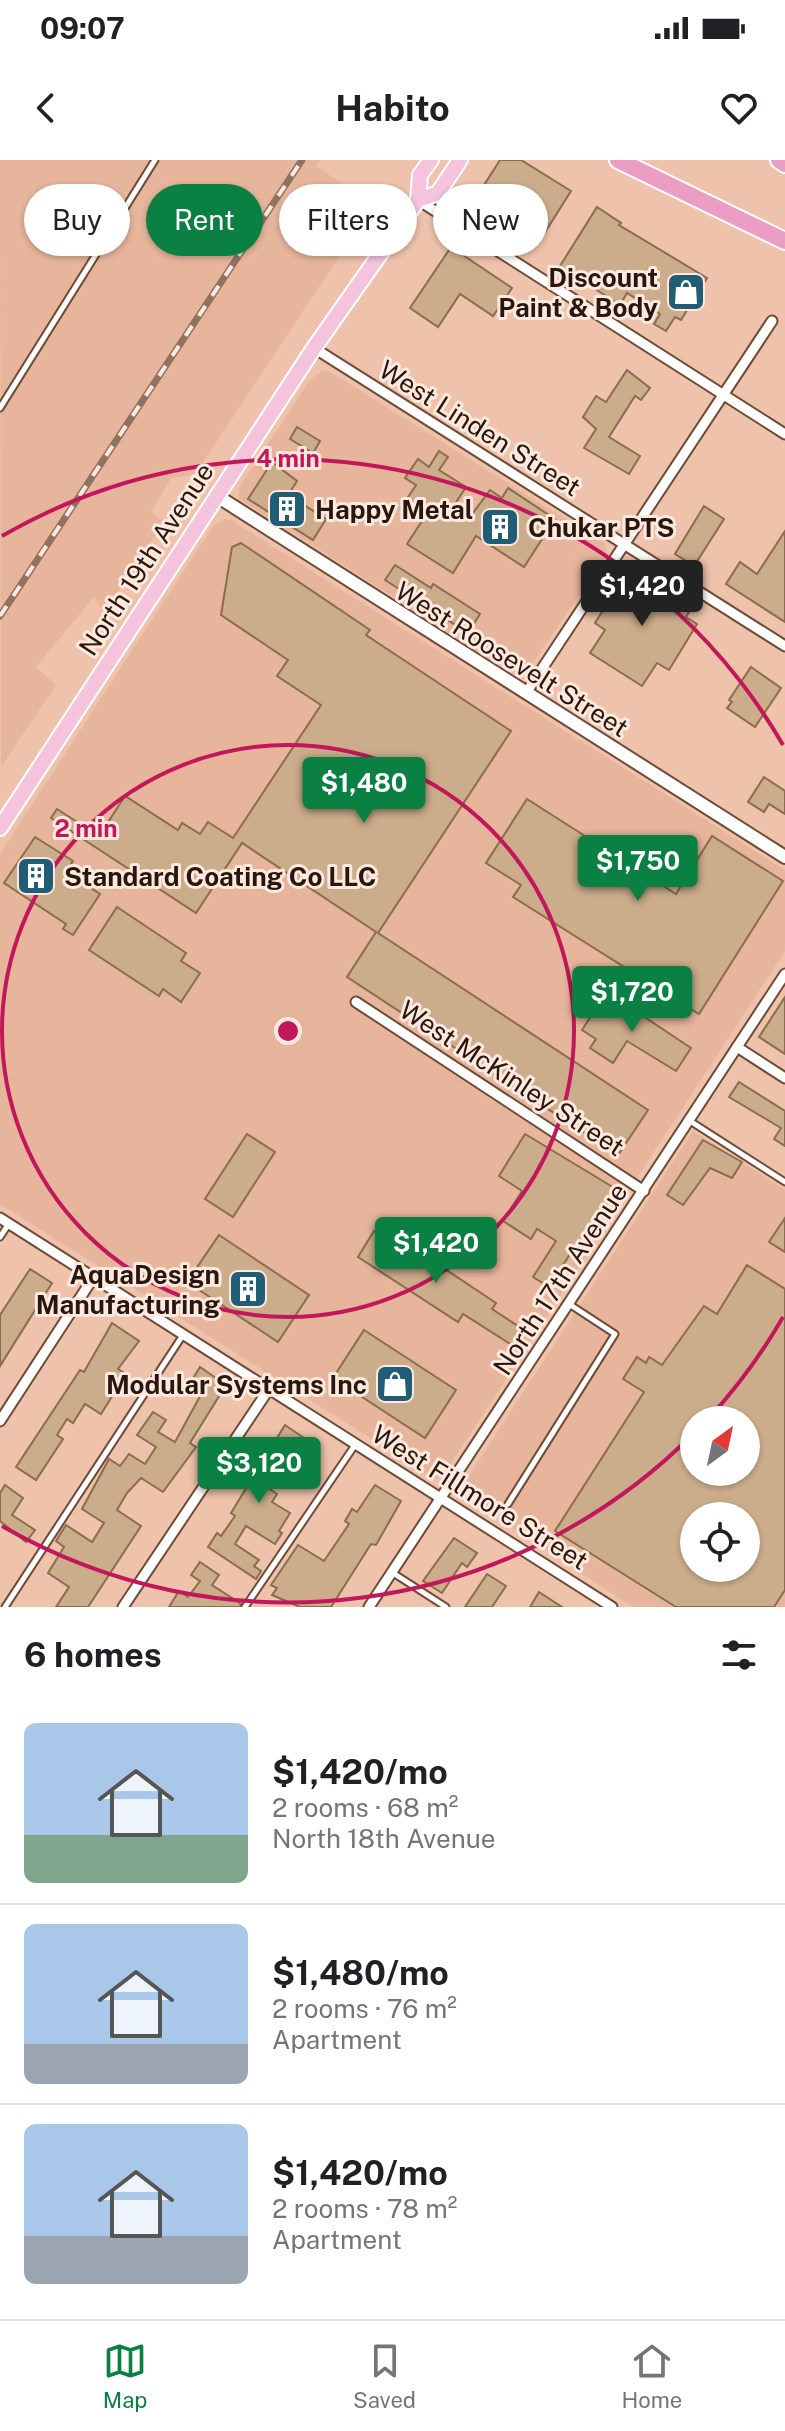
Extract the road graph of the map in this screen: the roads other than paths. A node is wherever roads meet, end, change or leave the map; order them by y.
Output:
1 (155, 160) edge
2 (431, 160) edge
3 (460, 160) edge
4 (618, 160) edge
5 (779, 160) edge
6 (785, 164) edge
7 (418, 200) junction
8 (782, 239) edge
9 (772, 321) dead end
10 (314, 348) junction
11 (723, 395) junction
12 (0, 408) edge
13 (785, 434) edge
14 (217, 496) junction
15 (624, 545) junction
16 (785, 646) edge
17 (526, 693) junction
18 (0, 828) edge
19 (785, 857) edge
20 (785, 974) edge
21 (356, 1002) dead end
22 (737, 1047) junction
23 (785, 1078) edge
24 (690, 1121) junction
25 (785, 1182) edge
26 (644, 1191) junction
27 (4, 1221) edge
28 (0, 1237) edge
29 (93, 1278) junction
30 (569, 1304) junction
31 (183, 1335) junction
32 (269, 1389) junction
33 (0, 1421) edge
34 (356, 1444) junction
35 (441, 1499) junction
36 (508, 1504) dead end
37 (391, 1572) junction
38 (5, 1607) edge
39 (123, 1607) edge
40 (245, 1607) edge
41 (369, 1607) edge
42 (446, 1607) edge
43 (612, 1607) edge

1 - 12 lane
2 - 7 main road, North 19th Avenue
3 - 7 main road, North 19th Avenue
4 - 8 highway
5 - 6 highway
7 - 10 main road, North 19th Avenue
7 - 11 street
9 - 11 street
10 - 14 main road, North 19th Avenue
10 - 15 street, West Linden Street
11 - 13 street
11 - 15 street
14 - 17 street, West Roosevelt Street
14 - 18 main road, North 19th Avenue
15 - 16 street, West Linden Street
15 - 17 street
17 - 19 street, West Roosevelt Street
20 - 22 street, North 17th Avenue
21 - 26 street, West McKinley Street
22 - 23 street
22 - 24 street, North 17th Avenue
24 - 25 lane
24 - 26 street, North 17th Avenue
26 - 30 street, North 17th Avenue
27 - 28 lane
27 - 29 street, West Fillmore Street
29 - 31 street, West Fillmore Street
29 - 33 street
30 - 35 street, North 17th Avenue
30 - 36 lane
31 - 32 street, West Fillmore Street
31 - 38 lane
32 - 34 street, West Fillmore Street
32 - 39 street
34 - 35 street, West Fillmore Street
34 - 40 lane
35 - 37 street, North 17th Avenue
35 - 43 street, West Fillmore Street
37 - 41 street, North 17th Avenue
37 - 42 lane

